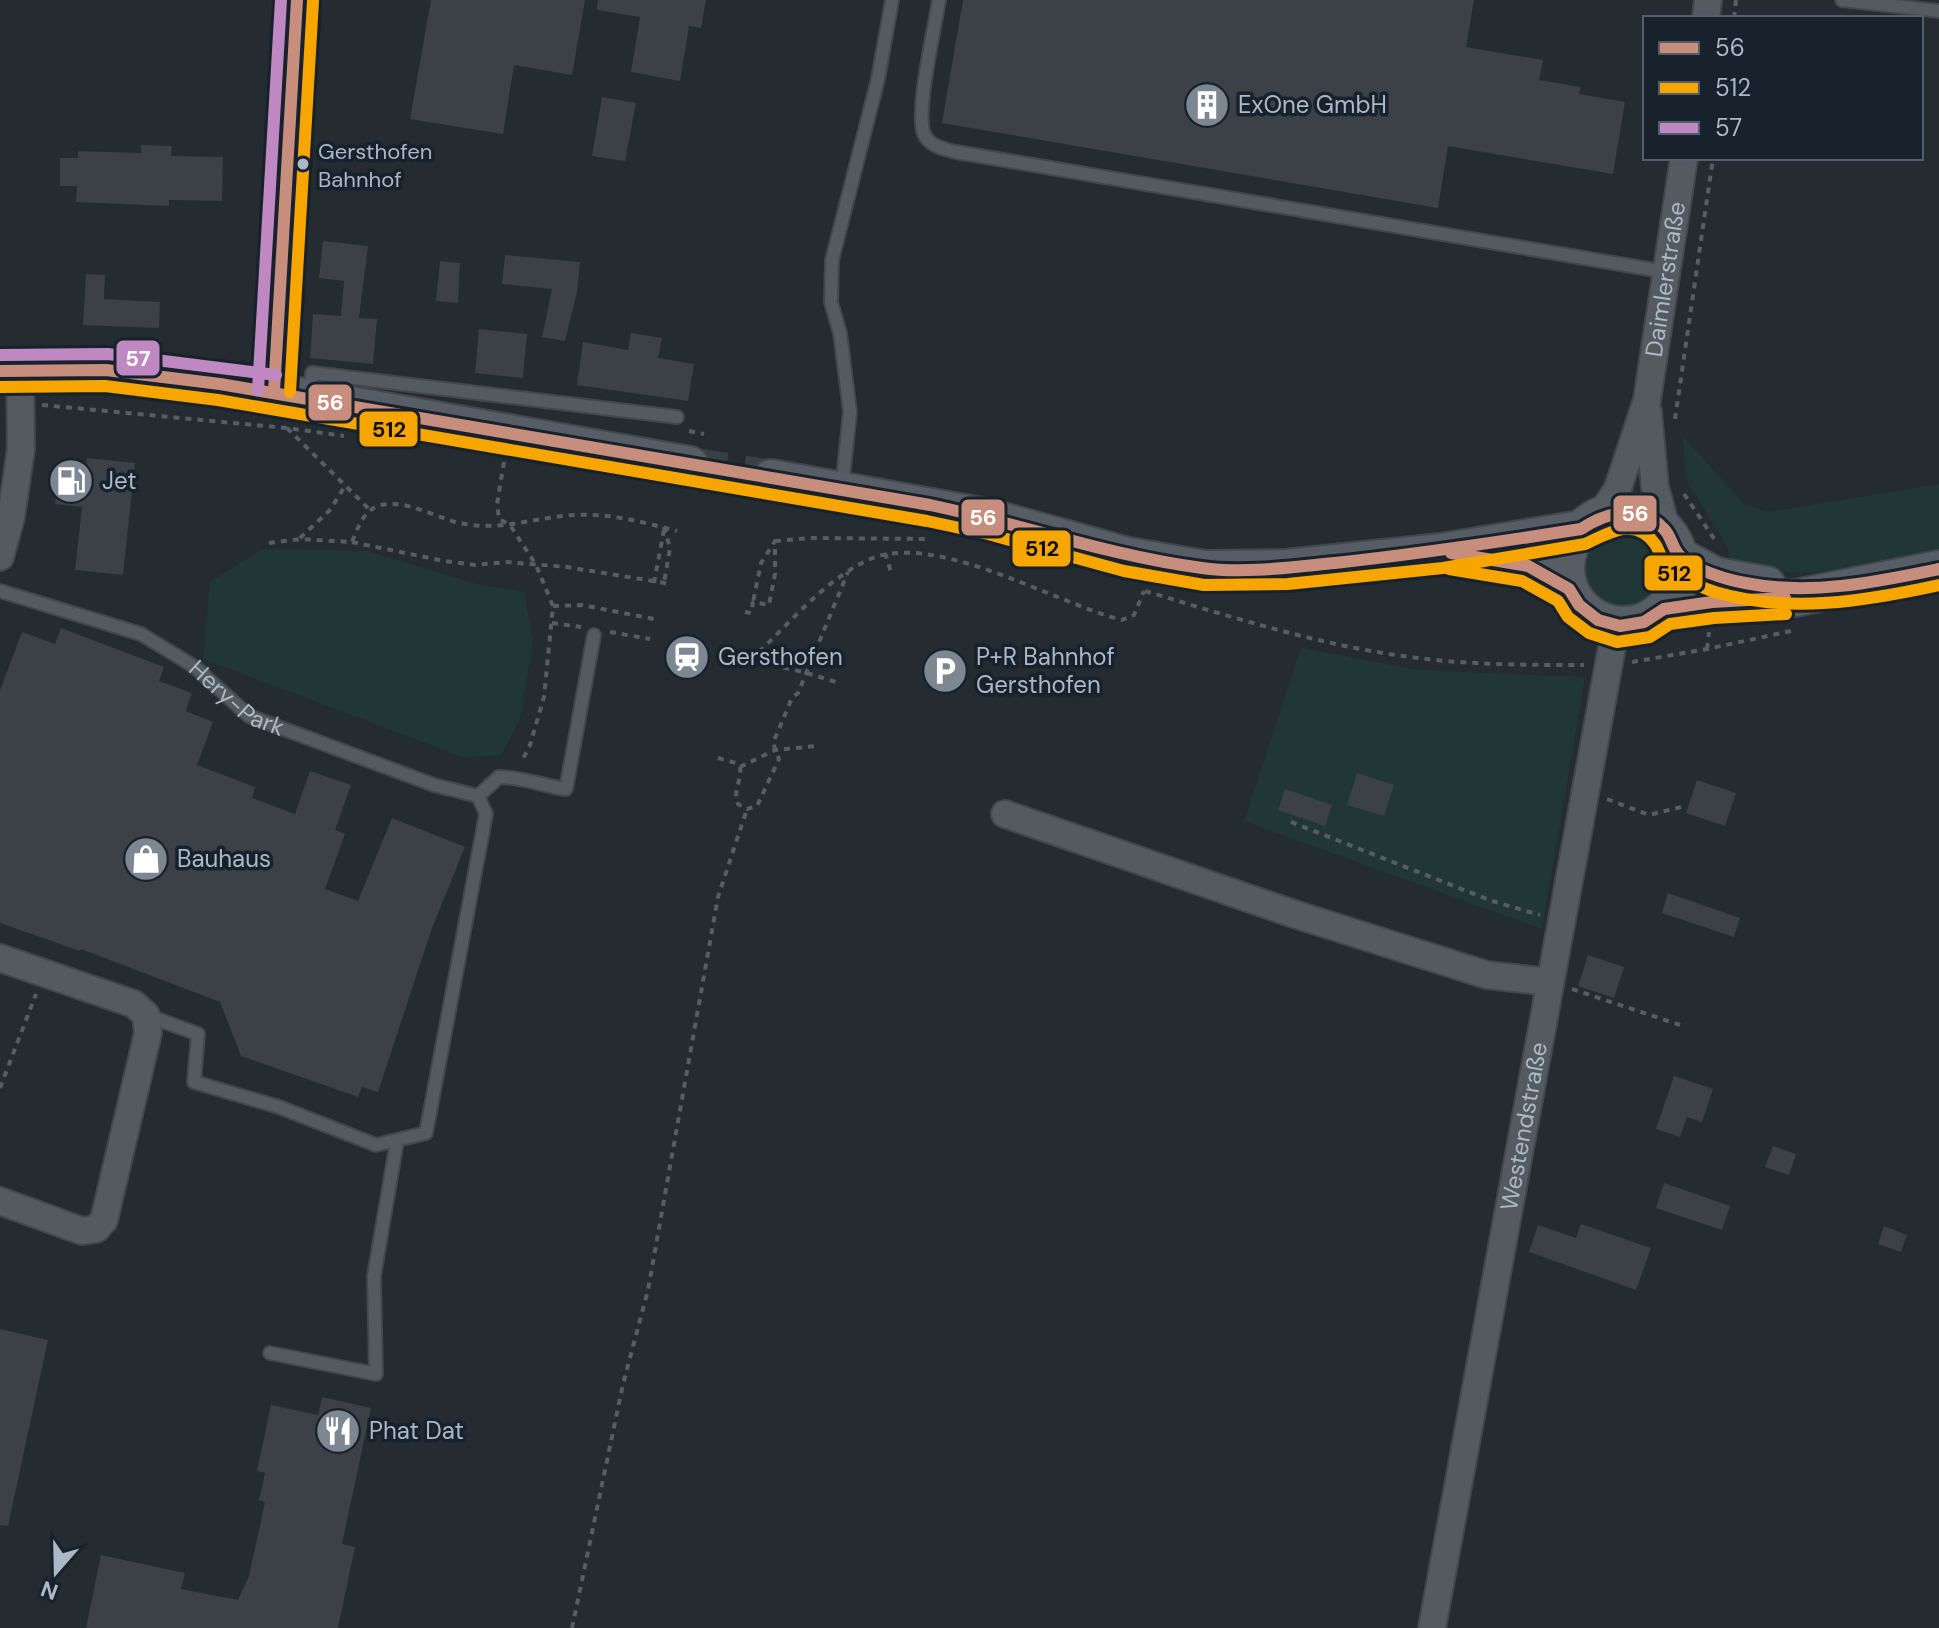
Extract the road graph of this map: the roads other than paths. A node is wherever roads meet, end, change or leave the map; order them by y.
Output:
1 (297, 0) edge
2 (892, 0) edge
3 (939, 0) edge
4 (1842, 0) edge
5 (1939, 11) edge
6 (1684, 160) edge
7 (1667, 272) junction
8 (10, 370) edge
9 (274, 391) junction
10 (309, 398) junction
11 (1647, 400) junction
12 (677, 417) dead end
13 (690, 465) tunnel mouth
14 (771, 478) tunnel mouth
15 (842, 490) junction
16 (1591, 522) junction
17 (1673, 543) junction
18 (1441, 552) junction
19 (0, 557) edge
20 (1939, 569) edge
21 (1864, 585) junction
22 (1569, 589) junction
23 (0, 591) edge
24 (1664, 609) junction
25 (1616, 625) junction
26 (594, 635) dead end
27 (478, 796) junction
28 (1005, 814) dead end
29 (0, 958) edge
30 (1550, 982) junction
31 (146, 1015) junction
32 (397, 1141) junction
33 (0, 1201) edge
34 (270, 1353) dead end
35 (1432, 1628) edge

1 - 9 street
2 - 15 lane
3 - 7 lane
4 - 5 lane
6 - 7 street, Daimlerstraße
7 - 11 street, Daimlerstraße
8 - 9 main road
8 - 19 street
9 - 10 main road
10 - 12 lane
10 - 13 main road
11 - 16 street, Daimlerstraße
11 - 17 street, Daimlerstraße
14 - 15 main road
15 - 18 main road
16 - 17 main road
16 - 18 main road
16 - 22 main road
17 - 21 main road
17 - 24 main road
18 - 22 main road
20 - 21 main road
21 - 24 main road
22 - 25 main road
23 - 27 lane, Hery-Park
24 - 25 main road
25 - 30 street, Westendstraße
26 - 27 lane
27 - 32 lane
28 - 30 street
29 - 31 street
30 - 35 street, Westendstraße
31 - 32 lane
31 - 33 street
32 - 34 lane

